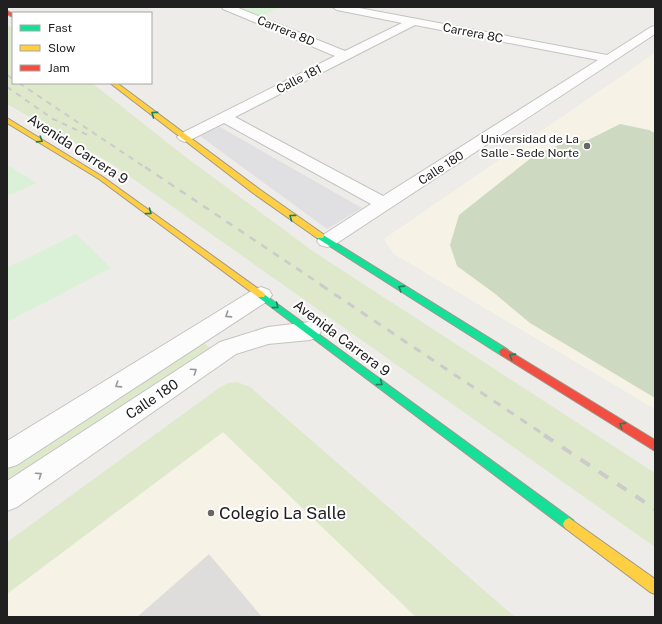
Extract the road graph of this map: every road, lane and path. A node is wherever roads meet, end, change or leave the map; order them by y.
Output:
1 (227, 7) edge
2 (337, 7) edge
3 (411, 16) junction
4 (655, 30) edge
5 (346, 56) junction
6 (610, 59) junction
7 (114, 84) edge
8 (224, 117) junction
9 (7, 120) edge
10 (185, 137) junction
11 (384, 204) junction
12 (327, 241) junction
13 (260, 294) junction
14 (310, 331) junction
15 (655, 446) edge
16 (7, 456) edge
17 (7, 497) edge
18 (655, 587) edge

1 - 5 street, Carrera 8D
2 - 3 street, Carrera 8C
3 - 5 street, Calle 181
3 - 6 street, Carrera 8C
4 - 6 street, Calle 180
5 - 8 street, Calle 181
6 - 11 street, Calle 180
10 -> 7 main road
8 - 10 street, Calle 181
8 - 11 street
9 -> 13 main road, Avenida Carrera 9
12 -> 10 main road
11 - 12 street, Calle 180
15 -> 12 main road
13 -> 14 main road, Avenida Carrera 9
13 -> 16 street, Calle 180
17 -> 14 street, Calle 180
14 -> 18 main road, Avenida Carrera 9

